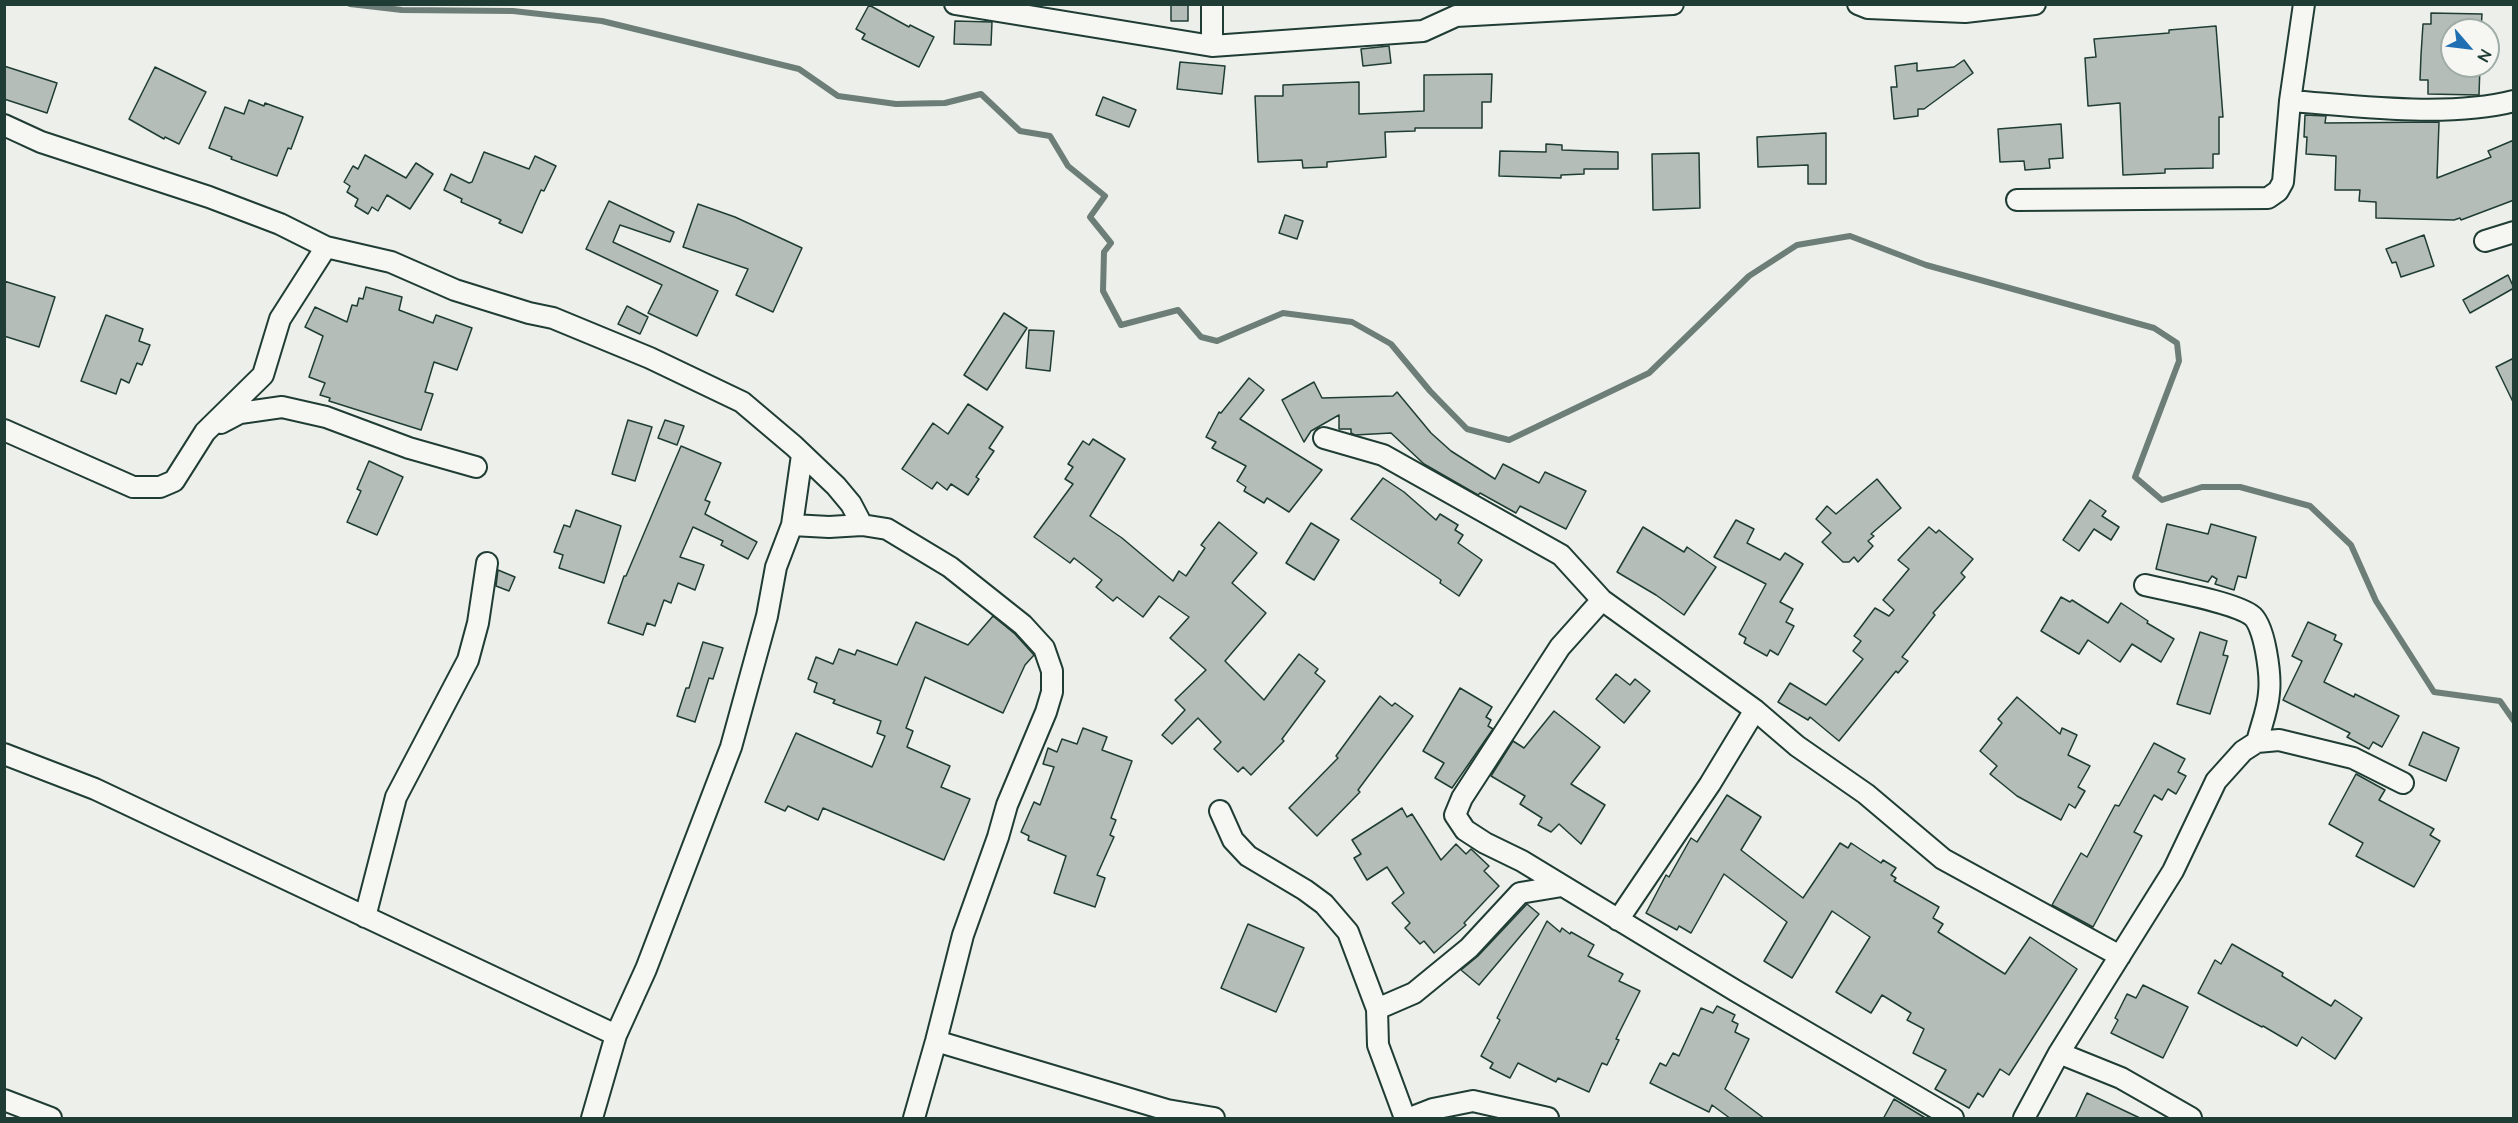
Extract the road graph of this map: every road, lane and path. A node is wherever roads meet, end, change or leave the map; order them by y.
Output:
1 (955, 4) edge
2 (1212, 4) edge
3 (1673, 4) edge
4 (1858, 4) edge
5 (2035, 4) edge
6 (2304, 4) edge
7 (1212, 46) junction
8 (2514, 101) edge
9 (2290, 102) junction
10 (4, 125) edge
11 (2017, 200) dead end
12 (2514, 232) edge
13 (2485, 241) dead end
14 (326, 246) junction
15 (4, 430) edge
16 (205, 432) junction
17 (1324, 438) dead end
18 (802, 455) junction
19 (476, 467) dead end
20 (792, 525) junction
21 (862, 525) junction
22 (487, 563) dead end
23 (2145, 585) dead end
24 (1602, 600) junction
25 (1755, 710) junction
26 (2257, 742) junction
27 (4, 754) edge
28 (2403, 783) dead end
29 (1220, 811) dead end
30 (1522, 861) junction
31 (1562, 886) junction
32 (1520, 893) junction
33 (365, 917) junction
34 (1618, 920) junction
35 (2120, 956) junction
36 (1377, 1009) junction
37 (616, 1035) junction
38 (936, 1041) junction
39 (2059, 1053) junction
40 (4, 1100) edge
41 (51, 1119) edge
42 (591, 1119) edge
43 (914, 1119) edge
44 (1214, 1119) edge
45 (1405, 1119) edge
46 (1410, 1119) edge
47 (1548, 1119) edge
48 (1953, 1119) edge
49 (2024, 1119) edge
50 (2191, 1119) edge

1 - 7 street
2 - 7 street
3 - 7 street
4 - 5 street
6 - 9 street
8 - 9 street
9 - 11 street
10 - 14 street
12 - 13 street
14 - 16 street
14 - 18 street
15 - 16 street
16 - 19 street
17 - 24 street
18 - 20 street
18 - 21 street
20 - 21 street
20 - 37 street
21 - 38 street
22 - 33 street
23 - 26 street
24 - 25 street
24 - 30 street
25 - 34 street
25 - 35 street
26 - 28 street
26 - 35 street
27 - 33 street
29 - 36 street
30 - 31 street
30 - 32 street
31 - 32 street
31 - 34 street
32 - 36 street
33 - 37 street
34 - 48 street
35 - 39 street
36 - 45 street
37 - 42 street
38 - 43 street
38 - 44 street
39 - 49 street
39 - 50 street
40 - 41 street
46 - 47 street

